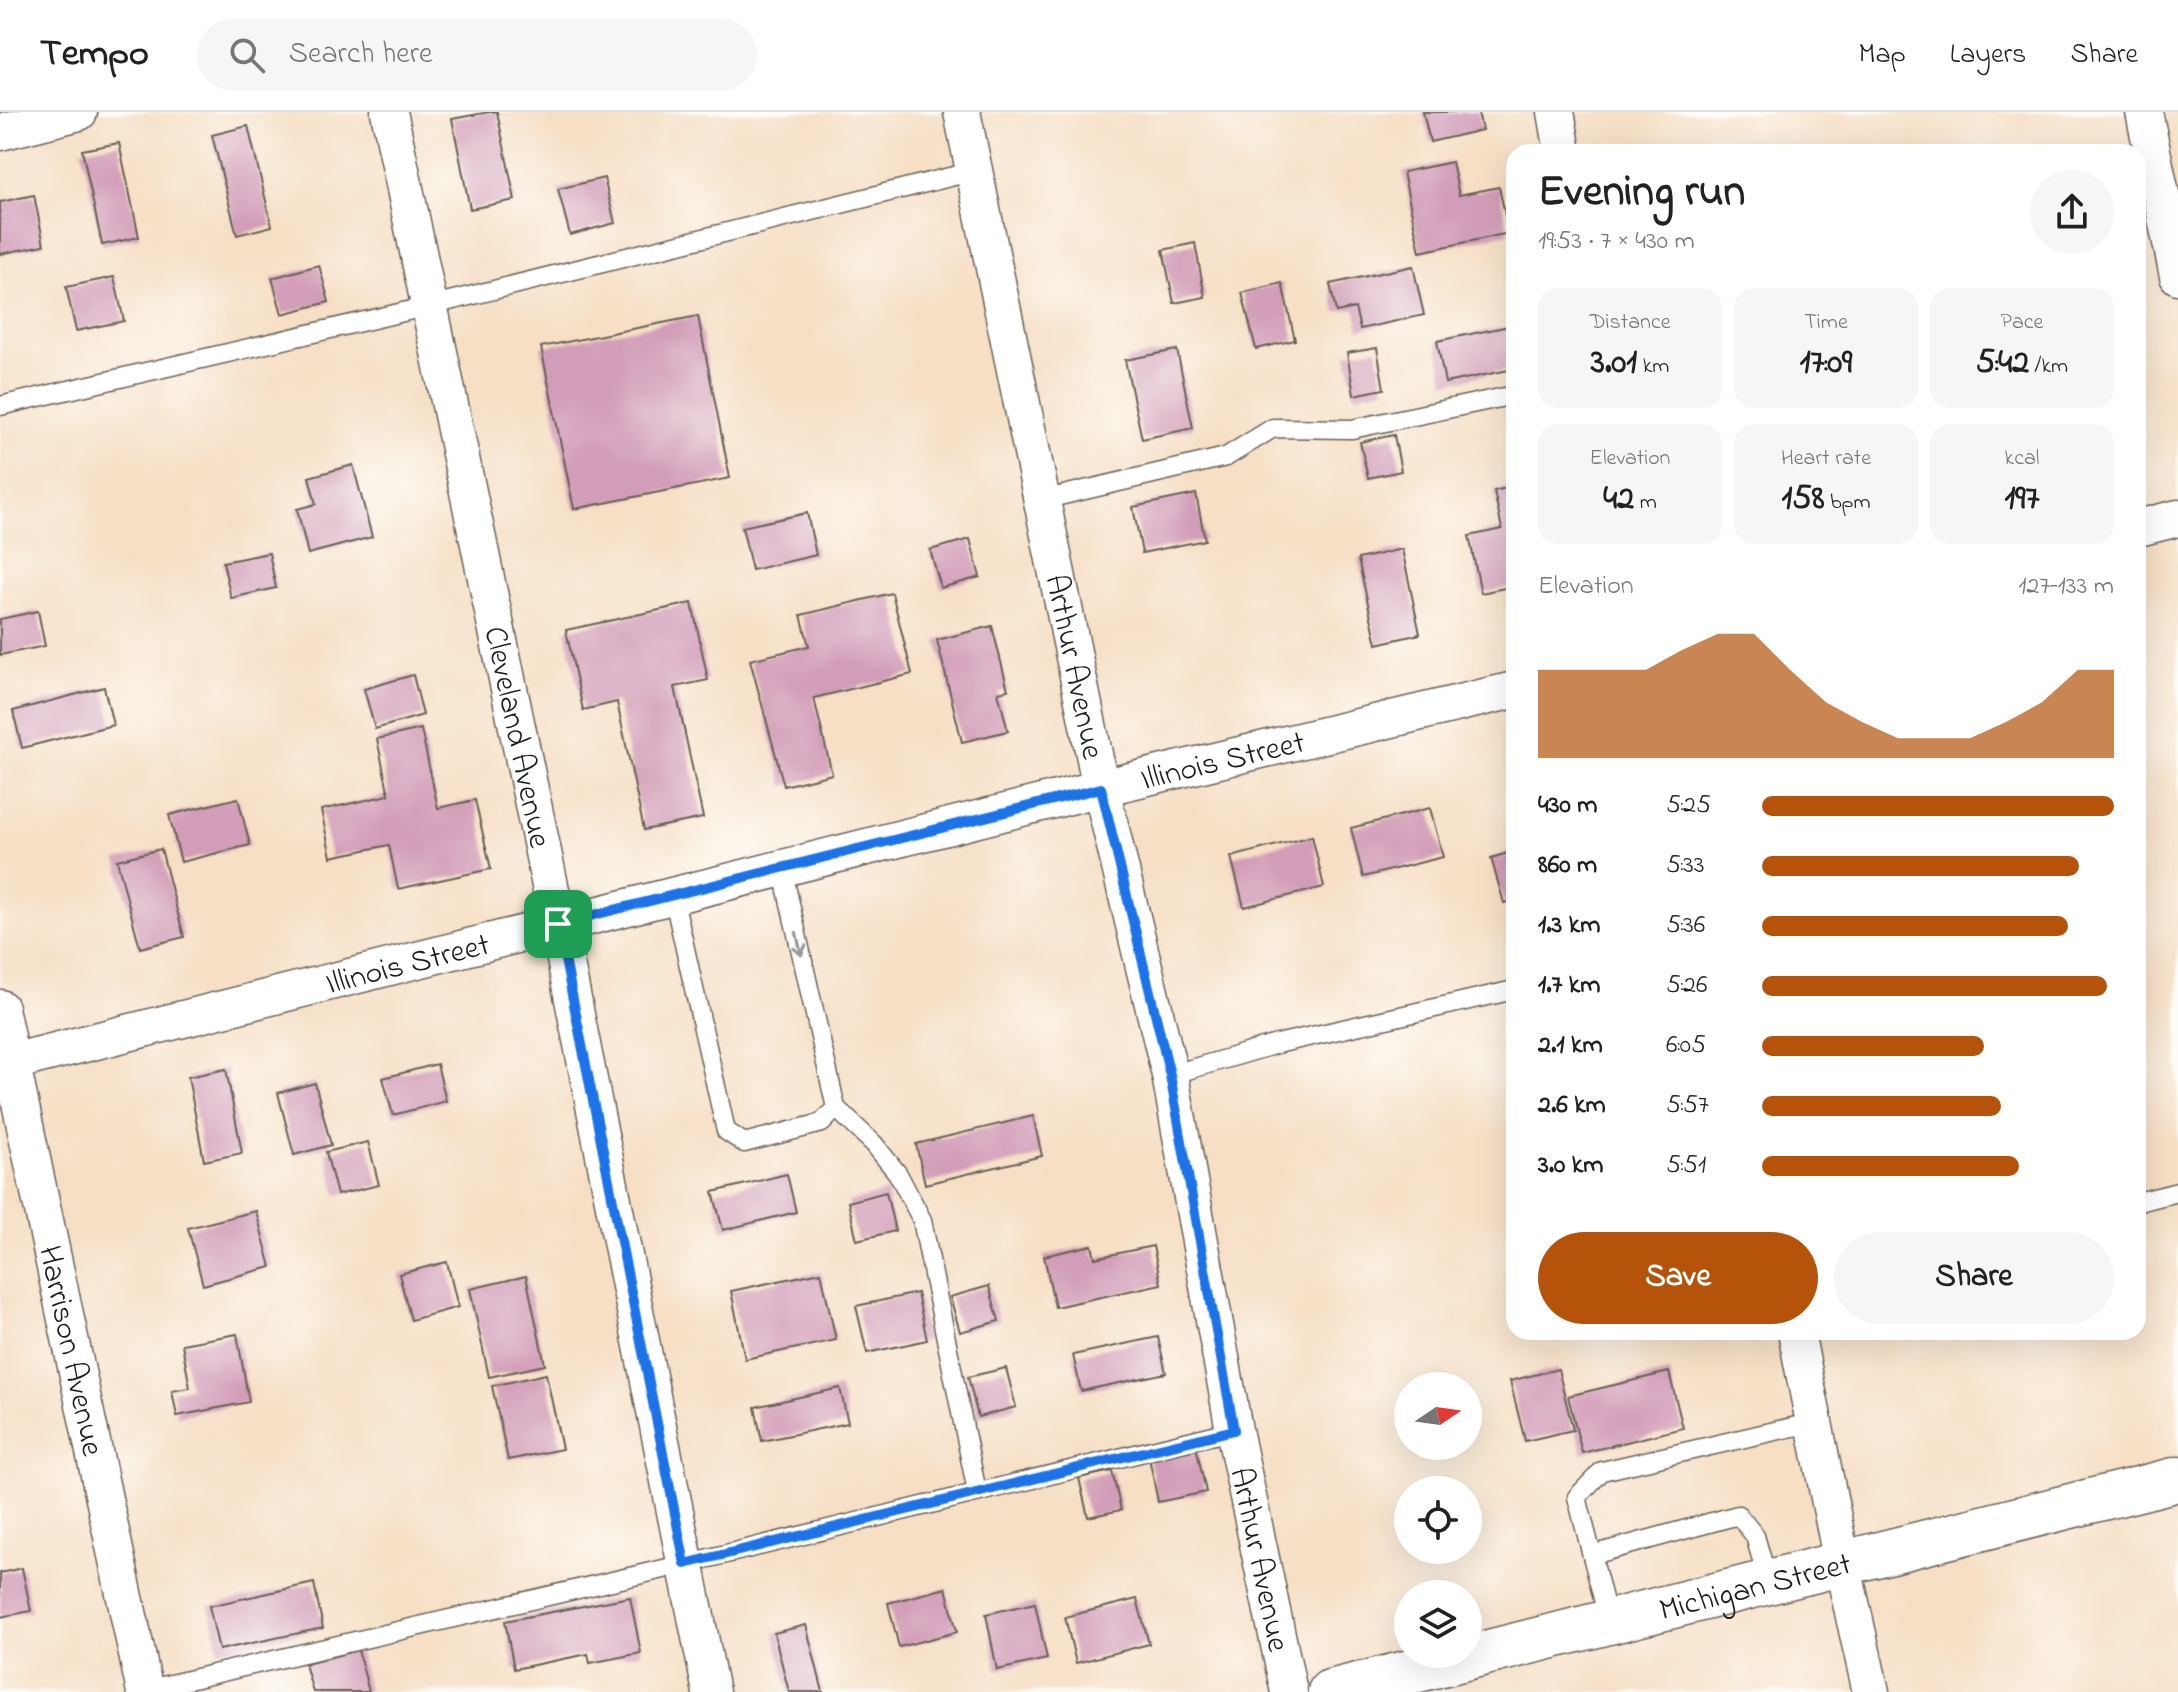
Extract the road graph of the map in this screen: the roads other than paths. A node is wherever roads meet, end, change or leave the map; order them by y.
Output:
1 (79, 112) edge
2 (389, 112) edge
3 (962, 112) edge
4 (1556, 112) edge
5 (2144, 112) edge
6 (0, 132) edge
7 (1562, 144) edge
8 (974, 171) junction
9 (2178, 276) edge
10 (429, 306) junction
11 (1506, 397) edge
12 (0, 406) edge
13 (1042, 500) junction
14 (2178, 518) edge
15 (2146, 526) edge
16 (1506, 692) edge
17 (1101, 788) junction
18 (782, 868) junction
19 (673, 895) junction
20 (558, 924) junction
21 (1506, 992) edge
22 (0, 1008) edge
23 (6, 1064) edge
24 (1170, 1075) junction
25 (836, 1108) junction
26 (2178, 1192) edge
27 (2146, 1200) edge
28 (1798, 1340) edge
29 (1814, 1422) junction
30 (1234, 1430) junction
31 (2178, 1479) edge
32 (977, 1492) junction
33 (1592, 1555) junction
34 (1842, 1563) junction
35 (685, 1564) junction
36 (1768, 1582) junction
37 (1609, 1622) junction
38 (145, 1691) edge
39 (711, 1692) edge
40 (1289, 1692) edge
41 (1330, 1692) edge
42 (1871, 1692) edge

1 - 6 street
2 - 10 street, Cleveland Avenue
3 - 8 street, Arthur Avenue
4 - 7 street
5 - 9 street
8 - 10 lane
8 - 13 street, Arthur Avenue
10 - 12 lane
10 - 20 street, Cleveland Avenue
11 - 13 lane
13 - 17 street, Arthur Avenue
14 - 15 street
16 - 17 street, Illinois Street
17 - 18 street, Illinois Street
17 - 24 street, Arthur Avenue
18 - 19 street, Illinois Street
18 -> 25 lane
19 - 20 street, Illinois Street
19 - 25 lane
20 - 23 street, Illinois Street
20 - 35 street, Cleveland Avenue
21 - 24 lane
22 - 23 street, Harrison Avenue
23 - 38 street, Harrison Avenue
24 - 30 street, Arthur Avenue
25 - 32 lane
26 - 27 lane
28 - 29 street
29 - 33 lane
29 - 34 street
30 - 32 lane
30 - 40 street, Arthur Avenue
31 - 34 street, Michigan Street
32 - 35 lane
33 - 36 lane
33 - 37 lane
34 - 36 street, Michigan Street
34 - 42 street
35 - 38 lane
35 - 39 street, Cleveland Avenue
36 - 37 street, Michigan Street
37 - 41 street, Michigan Street

